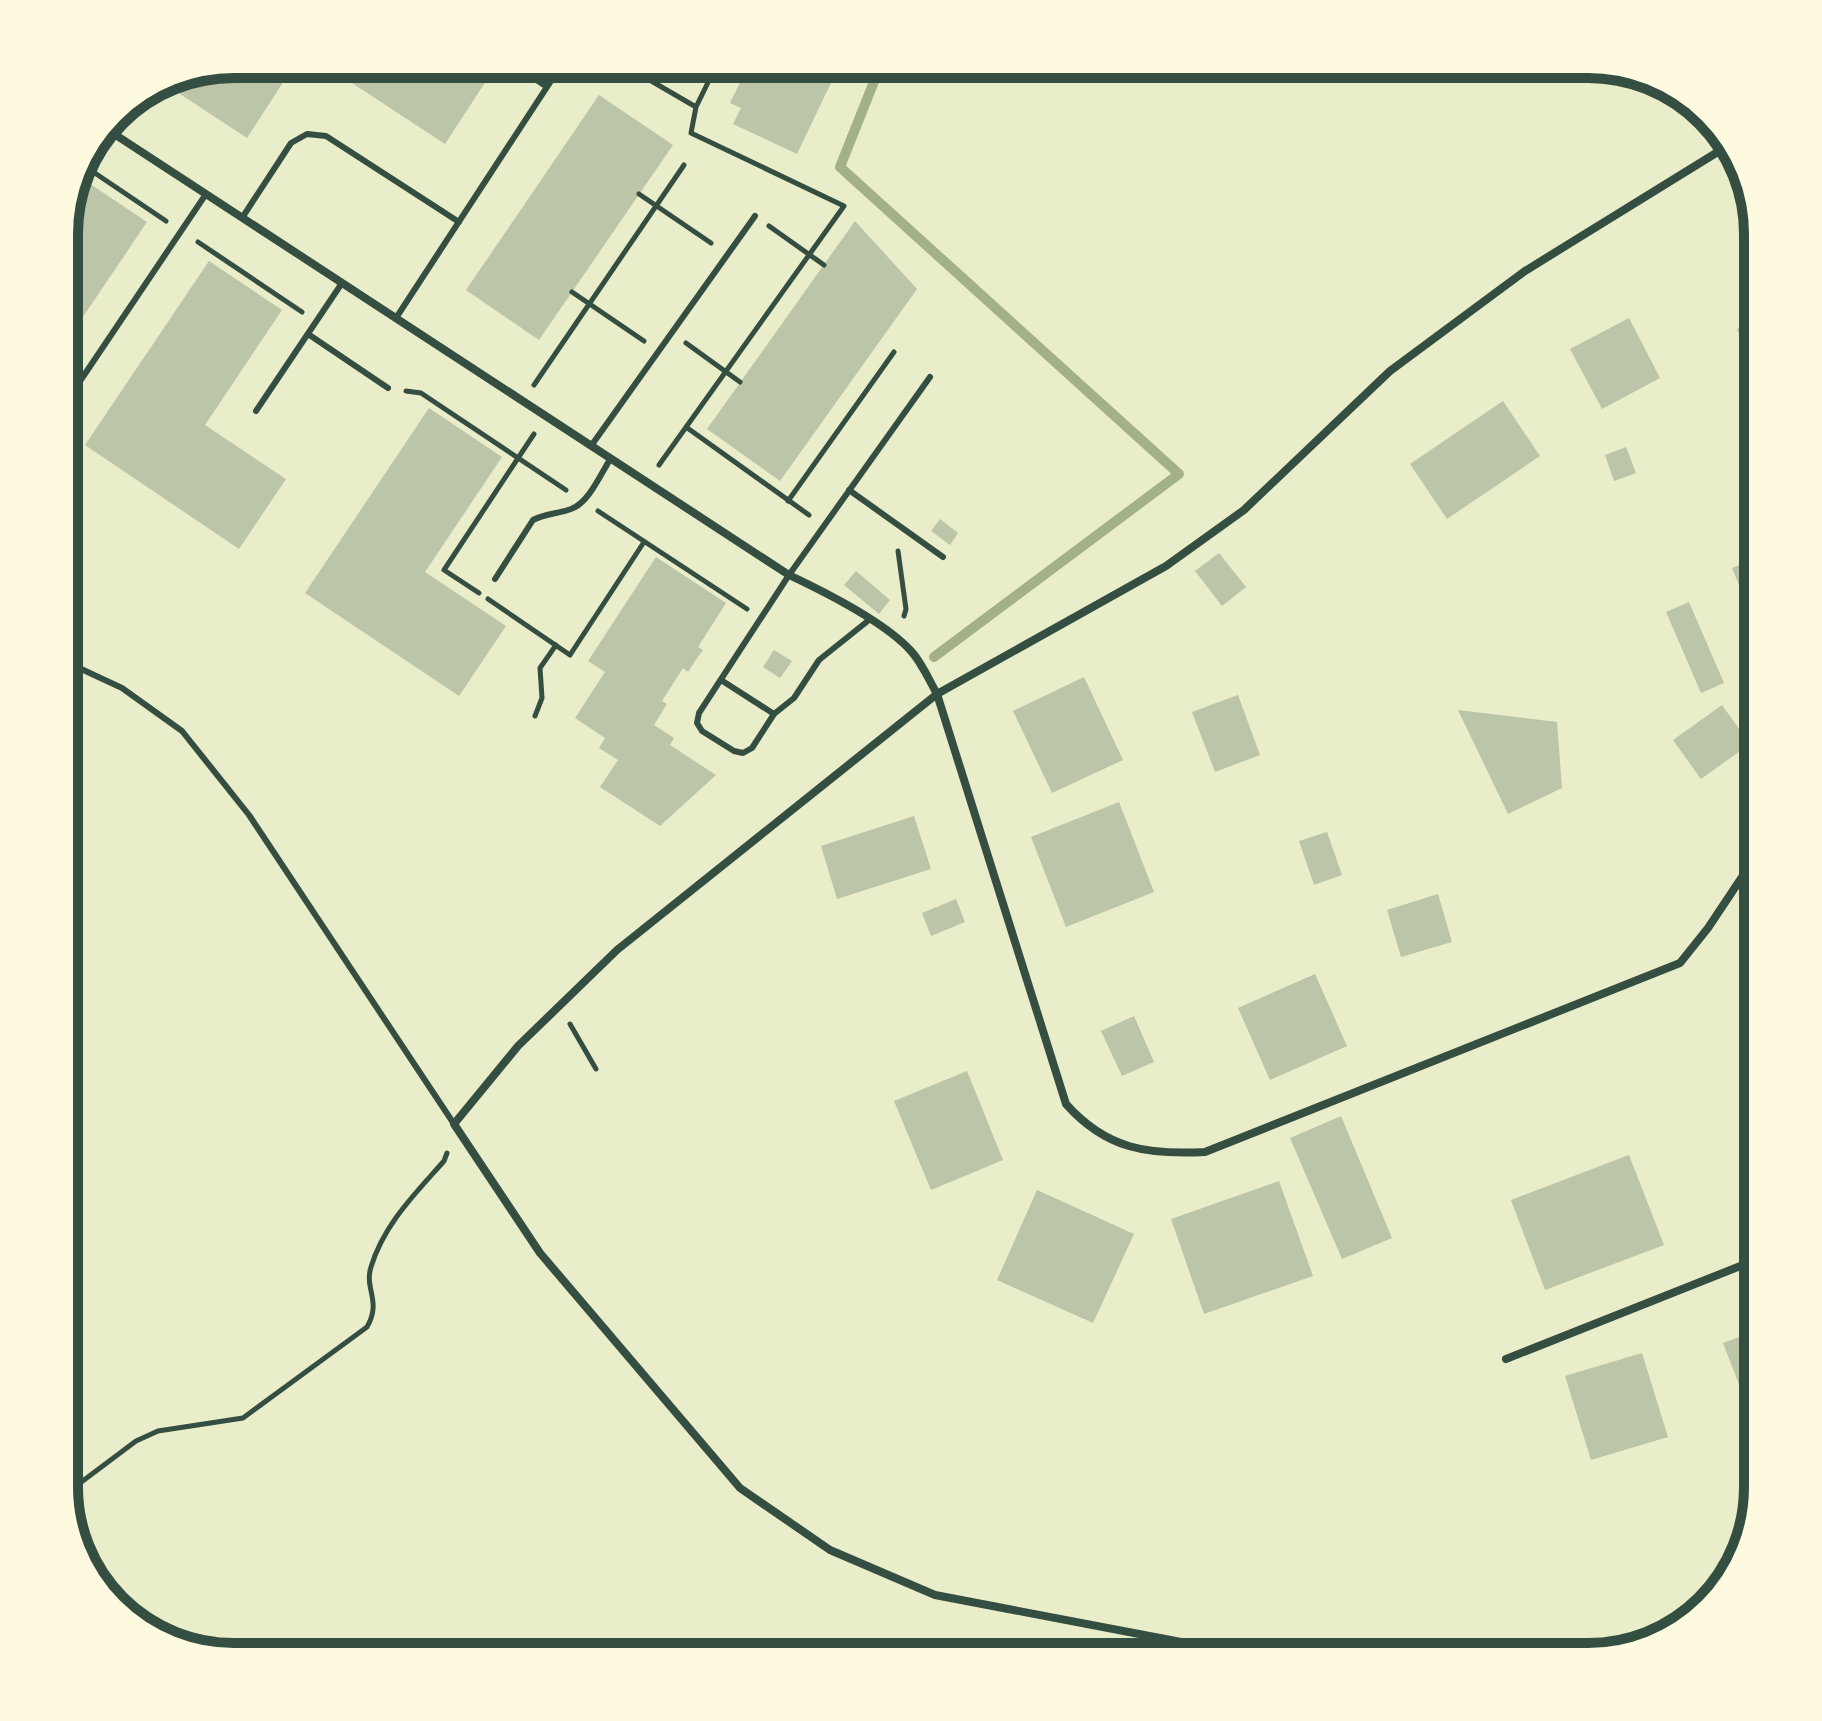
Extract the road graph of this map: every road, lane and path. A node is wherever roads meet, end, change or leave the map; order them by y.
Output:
1 (534, 78) edge
2 (553, 78) edge
3 (646, 78) edge
4 (710, 78) edge
5 (547, 87) junction
6 (696, 107) junction
7 (114, 134) edge
8 (1720, 151) edge
9 (684, 165) dead end
10 (206, 194) junction
11 (639, 194) dead end
12 (656, 206) junction
13 (755, 216) dead end
14 (242, 218) junction
15 (459, 222) junction
16 (778, 233) dead end
17 (727, 254) junction
18 (809, 254) junction
19 (824, 265) dead end
20 (342, 283) junction
21 (572, 292) dead end
22 (590, 303) junction
23 (396, 318) junction
24 (308, 334) junction
25 (695, 350) dead end
26 (659, 351) junction
27 (894, 352) dead end
28 (725, 372) junction
29 (930, 377) dead end
30 (740, 382) dead end
31 (78, 384) edge
32 (388, 388) dead end
33 (523, 401) junction
34 (256, 411) dead end
35 (686, 427) junction
36 (591, 446) junction
37 (611, 458) junction
38 (647, 482) junction
39 (849, 490) junction
40 (788, 501) junction
41 (894, 523) junction
42 (824, 526) junction
43 (943, 557) dead end
44 (789, 575) junction
45 (495, 579) dead end
46 (869, 620) junction
47 (897, 638) junction
48 (556, 645) dead end
49 (78, 668) edge
50 (721, 680) junction
51 (937, 694) junction
52 (774, 714) junction
53 (535, 716) dead end
54 (1744, 874) edge
55 (560, 1006) junction
56 (596, 1069) dead end
57 (454, 1124) junction
58 (1744, 1265) edge
59 (1506, 1359) dead end
60 (78, 1484) edge
61 (1186, 1643) edge

1 - 5 lane
2 - 5 lane
3 - 6 path
4 - 6 path
5 - 15 lane
6 - 18 path
7 - 10 street
8 - 51 street
9 - 12 path
10 - 14 street
10 - 31 lane
11 - 12 path
12 - 17 path
12 - 22 path
13 - 17 lane
14 - 15 lane
14 - 20 street
15 - 23 lane
16 - 18 path
17 - 26 lane
18 - 19 path
18 - 28 path
20 - 23 street
20 - 24 lane
21 - 22 path
22 - 26 path
22 - 33 path
23 - 33 street
24 - 32 lane
24 - 34 lane
25 - 28 path
26 - 36 lane
27 - 40 path
28 - 30 path
28 - 35 path
29 - 39 lane
33 - 36 street
35 - 38 path
35 - 40 path
36 - 37 street
37 - 38 street
37 - 45 lane
38 - 44 street
39 - 41 lane
39 - 42 lane
40 - 42 path
41 - 43 lane
41 - 47 path
42 - 44 lane
44 - 46 street
44 - 50 lane
46 - 47 street
46 - 52 lane
47 - 51 street
48 - 53 path
49 - 57 lane
50 - 52 lane
50 - 52 lane
51 - 54 street
51 - 55 street
55 - 56 path
55 - 57 street
57 - 60 path
57 - 61 street
58 - 59 street

